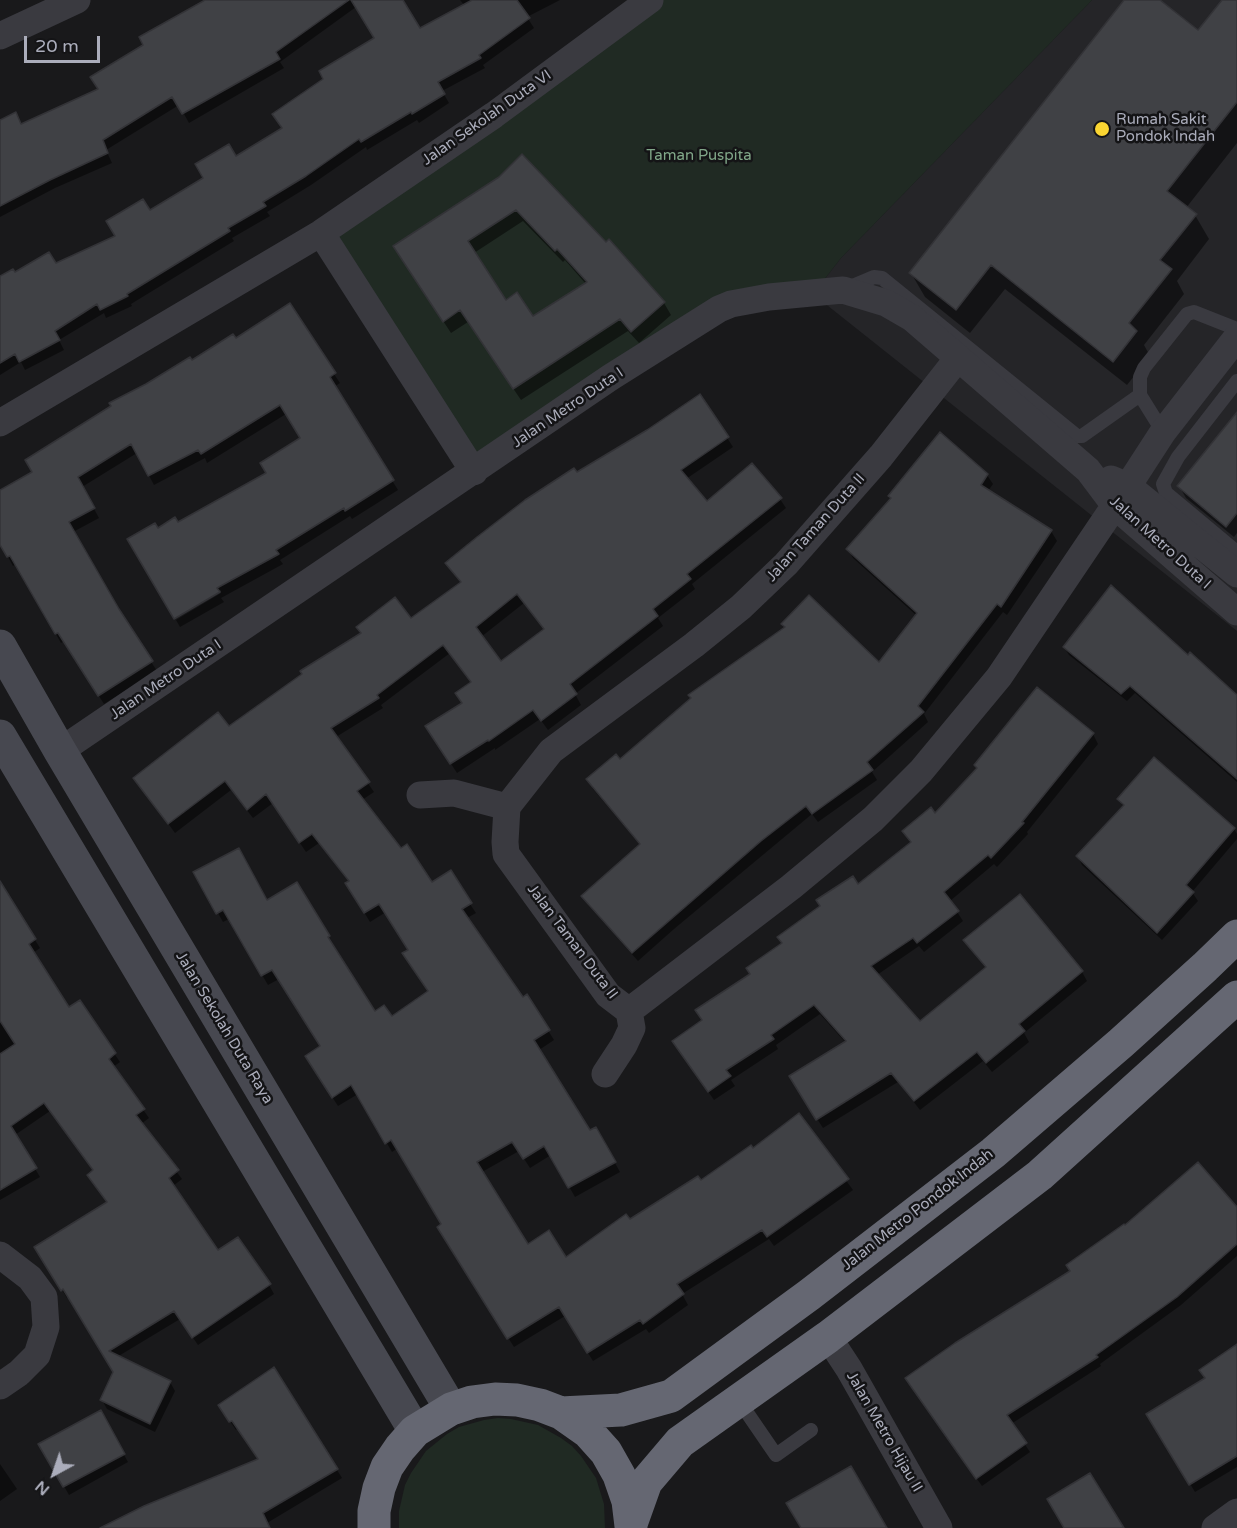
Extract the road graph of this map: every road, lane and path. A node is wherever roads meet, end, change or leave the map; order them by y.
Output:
1 (650, 0) edge
2 (65, 3) edge
3 (0, 36) edge
4 (321, 233) junction
5 (843, 290) junction
6 (1237, 329) edge
7 (1237, 337) edge
8 (958, 358) junction
9 (1237, 381) edge
10 (1140, 395) junction
11 (0, 423) edge
12 (1163, 432) junction
13 (474, 472) junction
14 (1122, 496) junction
15 (1235, 562) edge
16 (1210, 589) junction
17 (1237, 612) edge
18 (0, 646) edge
19 (0, 736) edge
20 (60, 751) junction
21 (420, 795) dead end
22 (507, 807) junction
23 (1237, 936) edge
24 (1235, 1003) edge
25 (629, 1011) junction
26 (605, 1074) dead end
27 (0, 1255) edge
28 (828, 1336) junction
29 (415, 1350) junction
30 (378, 1369) junction
31 (0, 1386) edge
32 (739, 1401) junction
33 (451, 1409) junction
34 (561, 1413) junction
35 (811, 1430) dead end
36 (416, 1431) junction
37 (1237, 1512) edge
38 (371, 1522) edge
39 (631, 1526) edge
40 (939, 1528) edge
41 (1215, 1528) edge

1 - 4 street, Jalan Sekolah Duta VI
2 - 3 street
4 - 11 street, Jalan Sekolah Duta VI
4 - 13 street
5 - 8 street, Jalan Metro Duta I
5 - 10 lane
5 - 13 street, Jalan Metro Duta I
6 - 10 lane
7 - 12 street, Jalan Taman Duta II
8 - 14 street, Jalan Metro Duta I
8 - 22 street, Jalan Taman Duta II
9 - 15 lane
10 - 12 lane
12 - 14 street, Jalan Taman Duta II
13 - 20 street, Jalan Metro Duta I
14 - 15 street, Jalan Metro Duta I
14 - 16 street, Jalan Metro Duta I
14 - 25 street, Jalan Taman Duta II
15 - 16 street
16 - 17 street, Jalan Metro Duta I
18 - 20 street, Jalan Sekolah Duta Raya
19 - 30 street
20 - 29 street, Jalan Sekolah Duta Raya
21 - 22 street
22 - 25 street, Jalan Taman Duta II
23 - 34 highway, Jalan Metro Pondok Indah
24 - 28 highway
25 - 26 street
27 - 31 street
28 - 32 highway
28 - 40 street, Jalan Metro Hijau II
29 - 30 street
29 - 33 street, Jalan Sekolah Duta Raya
30 - 36 street
32 - 35 lane
32 - 39 highway
33 - 34 highway
33 - 36 highway
34 - 39 highway
36 - 38 highway
37 - 41 street

